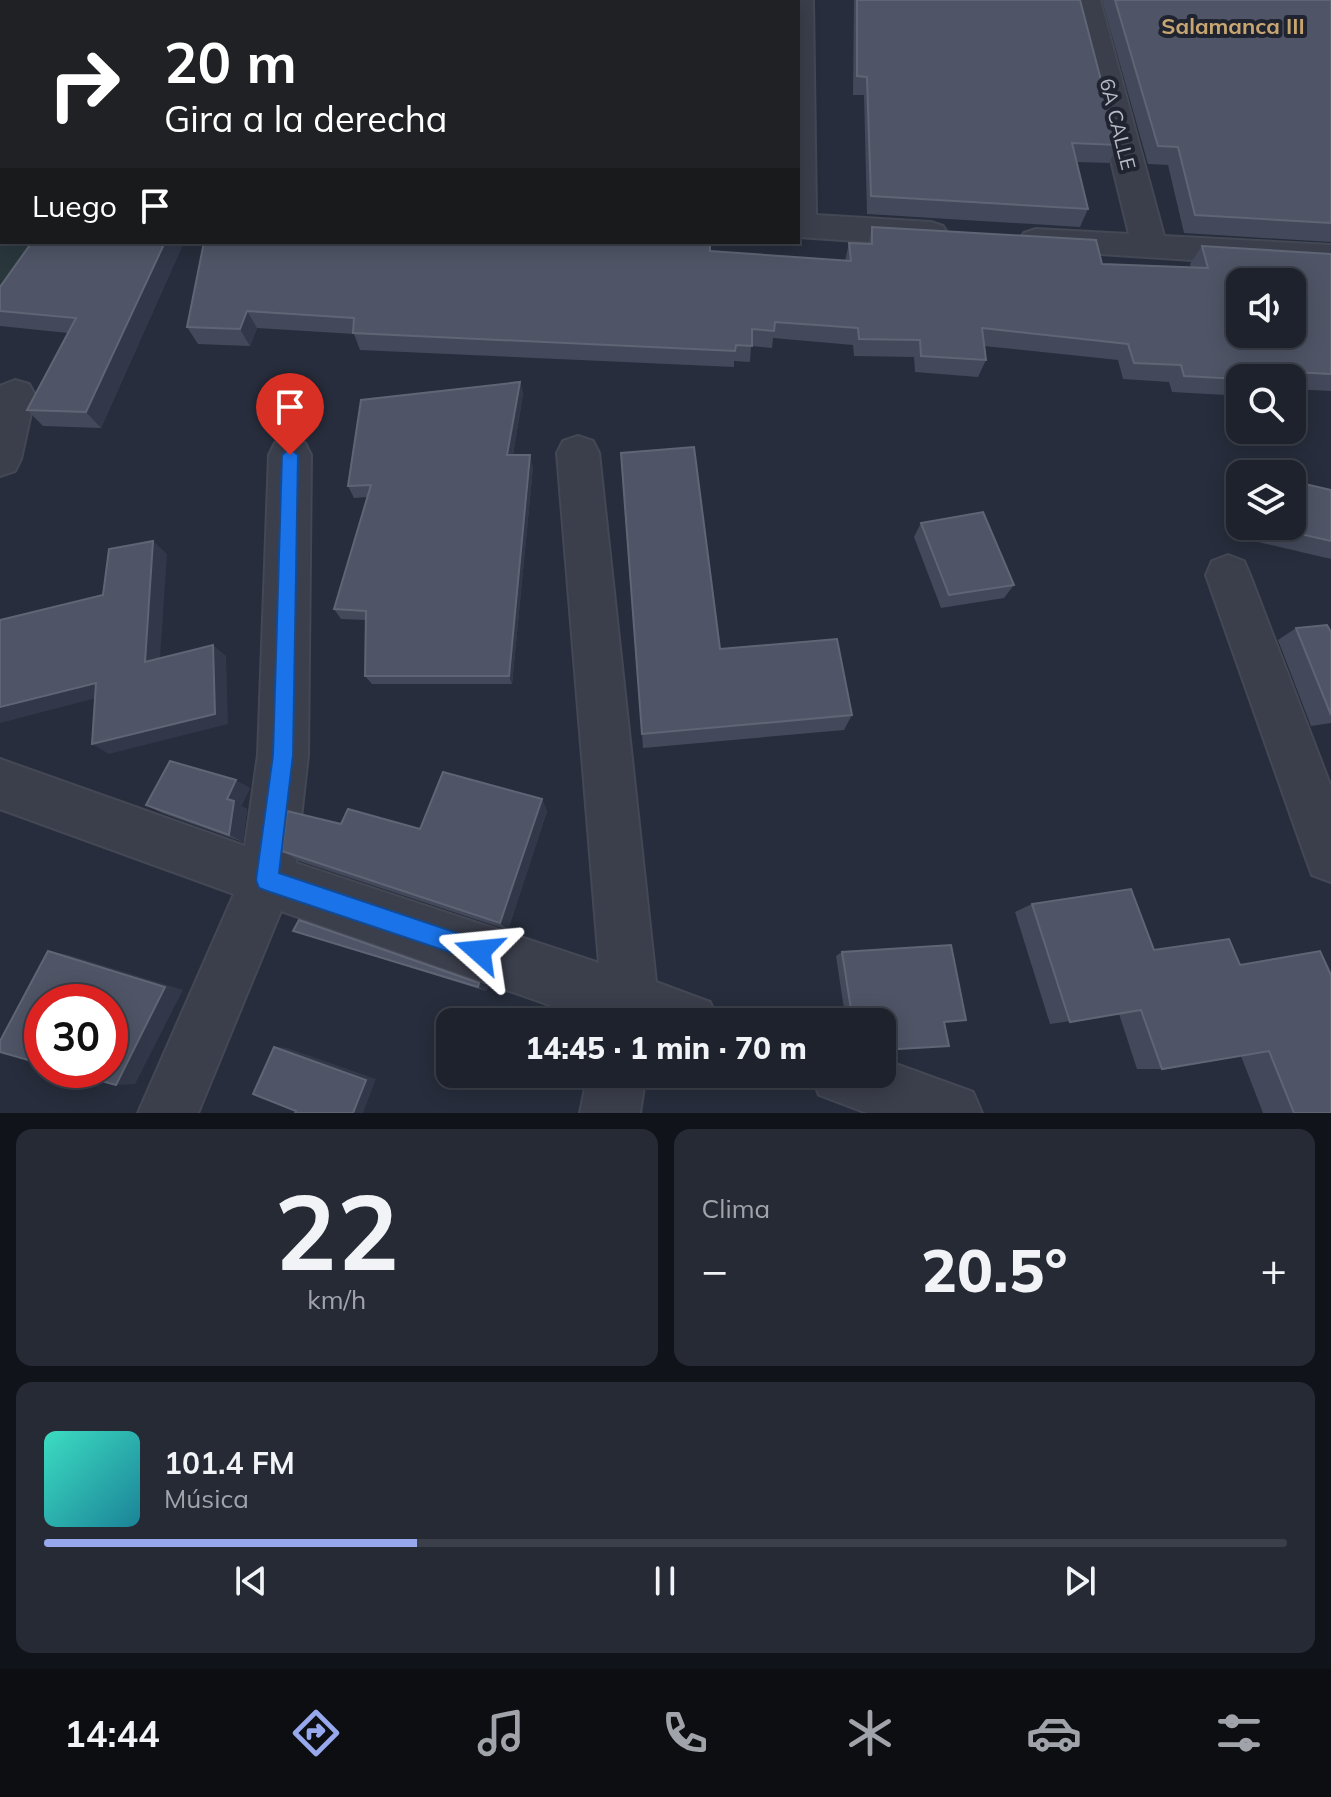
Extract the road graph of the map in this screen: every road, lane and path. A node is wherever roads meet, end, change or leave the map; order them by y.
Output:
1 (1086, 0) edge
2 (800, 225) edge
3 (958, 236) edge
4 (1006, 239) edge
5 (1150, 248) junction
6 (1331, 257) edge
7 (15, 395) dead end
8 (578, 453) dead end
9 (290, 455) dead end
10 (0, 459) edge
11 (1228, 575) dead end
12 (0, 784) edge
13 (1331, 856) edge
14 (267, 880) junction
15 (617, 1008) edge
16 (628, 1008) edge
17 (614, 1088) edge
18 (880, 1088) edge
19 (168, 1113) edge
20 (610, 1113) edge
21 (952, 1113) edge

1 - 5 street, 6A CALLE
2 - 3 street
4 - 5 street
5 - 6 street
7 - 10 street
8 - 16 street
9 - 14 street
11 - 13 street
12 - 14 street
14 - 15 street
14 - 19 street
17 - 20 street
18 - 21 street

